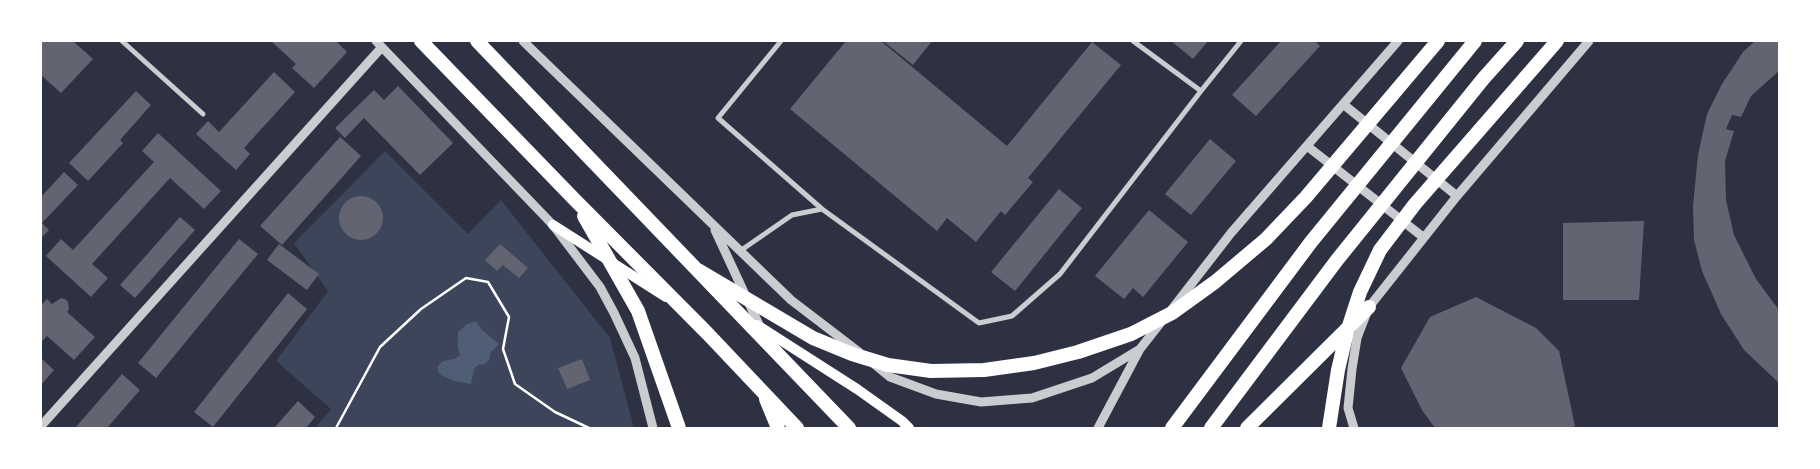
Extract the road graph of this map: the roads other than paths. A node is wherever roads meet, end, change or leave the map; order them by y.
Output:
1 (122, 41) edge
2 (421, 41) edge
3 (477, 41) edge
4 (523, 41) edge
5 (780, 41) edge
6 (1133, 41) edge
7 (1241, 41) edge
8 (1398, 41) edge
9 (1438, 41) edge
10 (1475, 41) edge
11 (1517, 41) edge
12 (1557, 41) edge
13 (1589, 41) edge
14 (382, 43) edge
15 (435, 55) joint
16 (455, 76) joint
17 (468, 90) junction
18 (1202, 91) junction
19 (1343, 104) junction
20 (203, 114) dead end
21 (1307, 146) junction
22 (1457, 196) junction
23 (575, 200) junction
24 (822, 209) junction
25 (553, 225) junction
26 (712, 225) junction
27 (1423, 237) junction
28 (740, 251) junction
29 (698, 270) junction
30 (678, 305) junction
31 (1369, 307) junction
32 (761, 329) junction
33 (1140, 349) junction
34 (764, 396) joint
35 (41, 426) edge
36 (653, 428) edge
37 (679, 428) edge
38 (778, 428) edge
39 (797, 428) edge
40 (849, 428) edge
41 (909, 428) edge
42 (1098, 428) edge
43 (1172, 428) edge
44 (1211, 428) edge
45 (1248, 428) edge
46 (1329, 428) edge
47 (1354, 428) edge

1 - 20 street
2 - 15 main road
3 - 29 highway
3 - 32 main road
4 - 26 street
5 - 24 street
6 - 18 street
7 - 18 street
8 - 19 street
9 - 29 highway
10 - 43 highway
11 - 44 highway
12 - 46 highway
13 - 22 street
14 - 25 street
14 - 35 street
15 - 16 highway
16 - 17 main road
17 - 23 highway
17 - 30 main road
18 - 24 street
19 - 21 street
19 - 22 street
21 - 27 street
21 - 33 street
22 - 27 street
23 - 37 highway
23 - 39 highway
24 - 28 street
25 - 30 main road
25 - 36 street
26 - 28 street
26 - 32 street
27 - 31 street
28 - 33 street
29 - 40 highway
30 - 34 main road
31 - 45 highway
31 - 47 street
32 - 41 main road
33 - 42 street
34 - 38 highway

